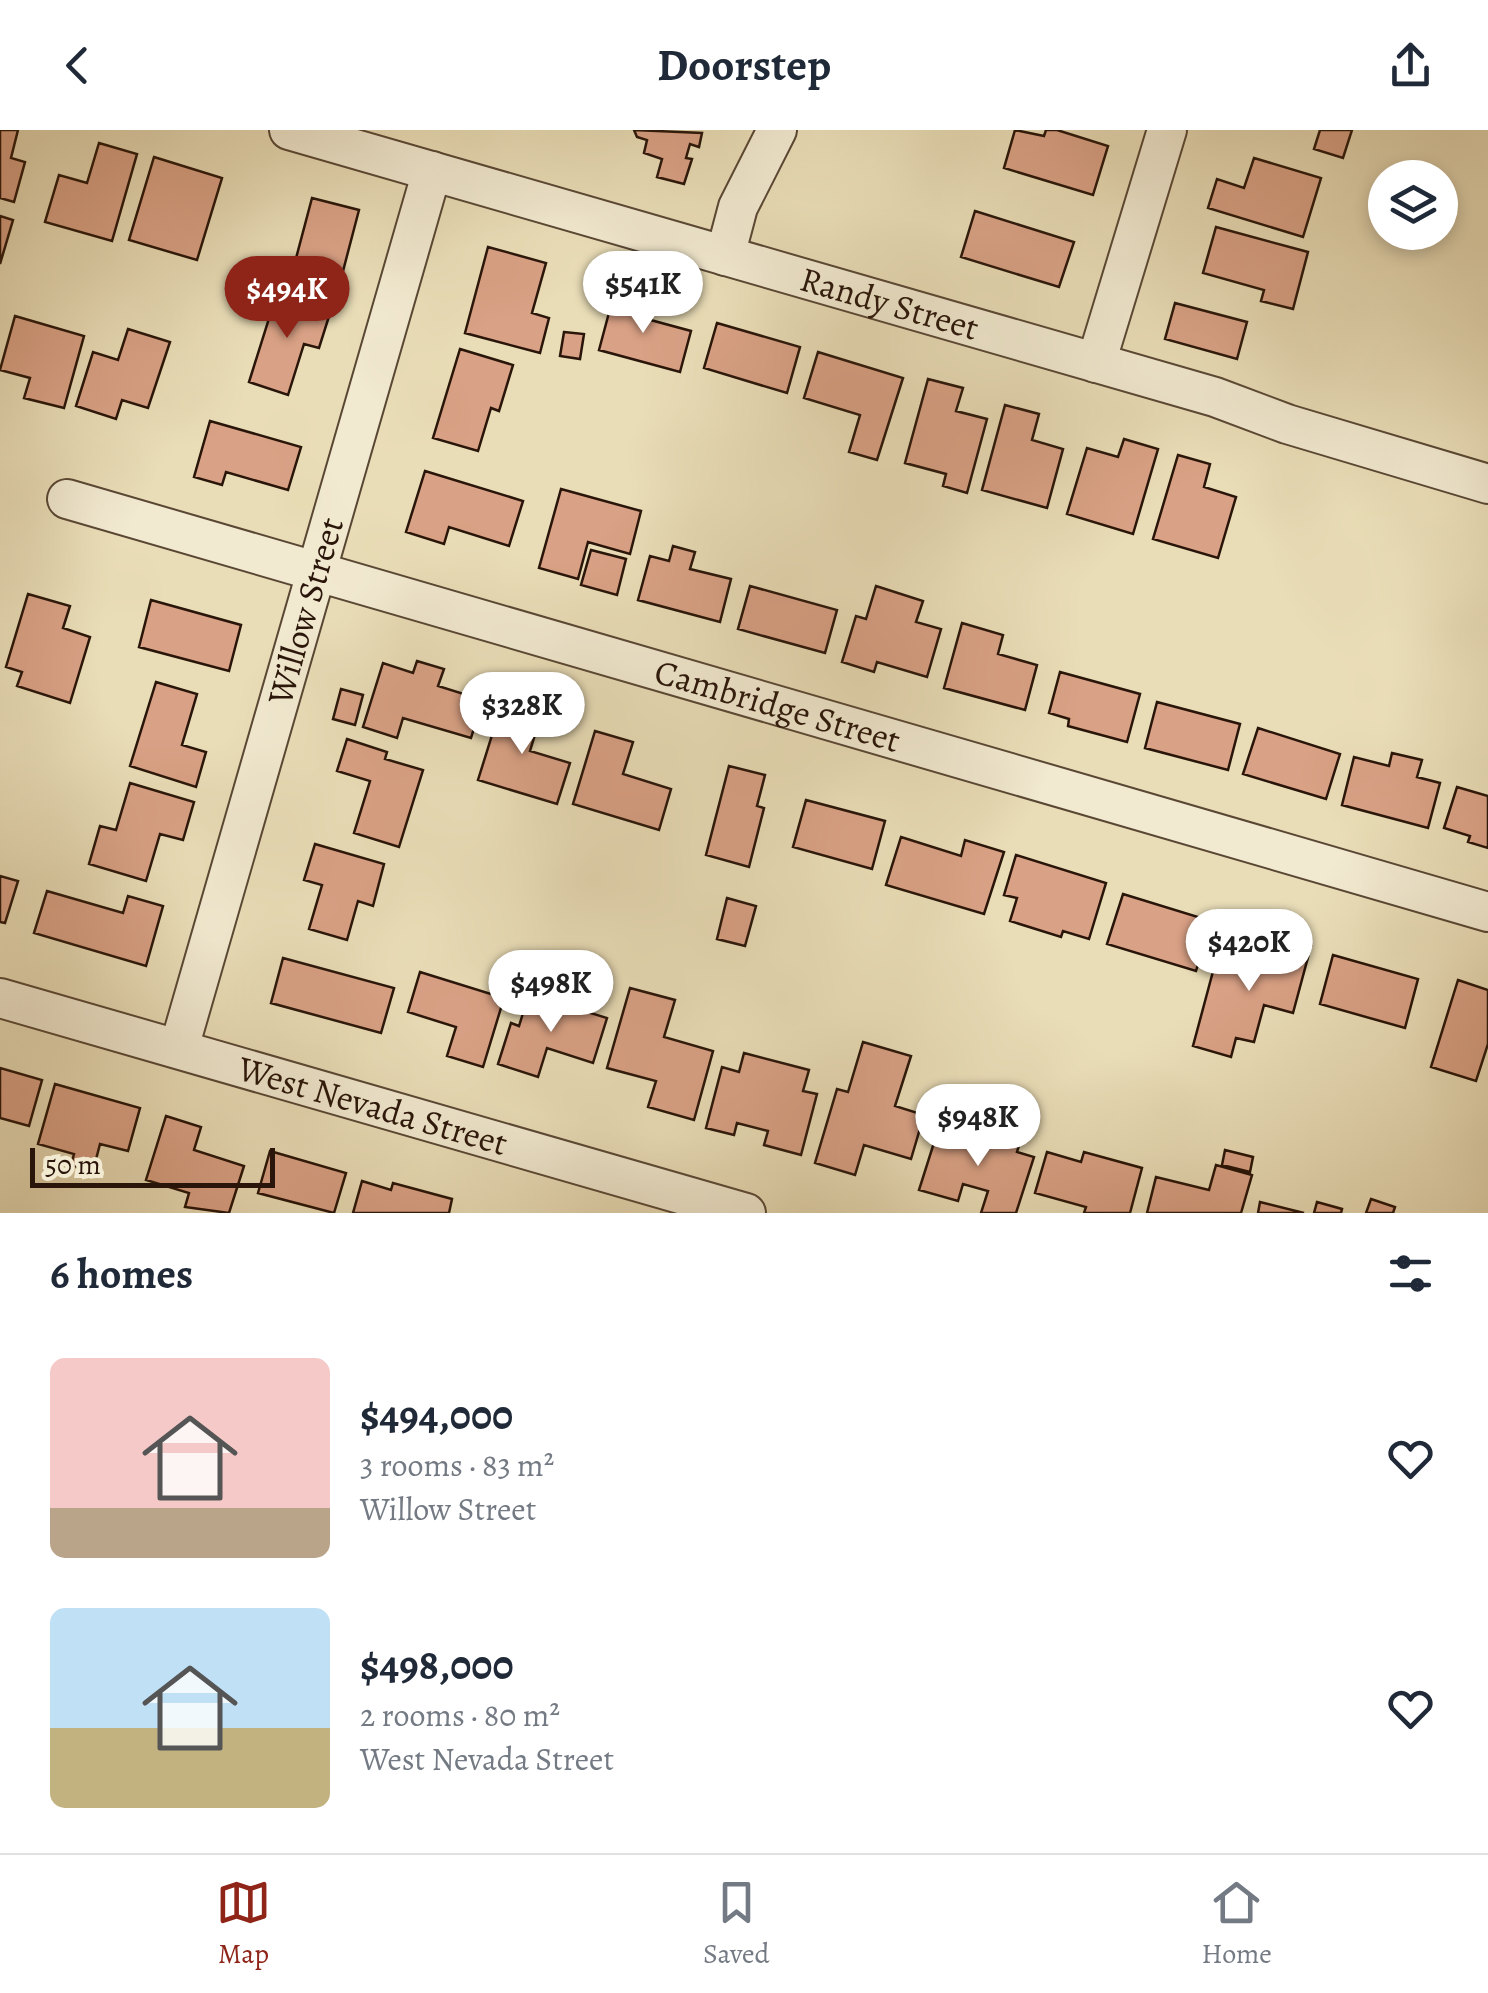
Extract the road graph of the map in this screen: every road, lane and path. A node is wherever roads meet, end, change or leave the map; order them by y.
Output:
1 (289, 130) edge
2 (777, 130) edge
3 (1167, 130) edge
4 (432, 171) junction
5 (725, 256) junction
6 (1096, 363) junction
7 (1488, 484) edge
8 (67, 499) dead end
9 (316, 570) junction
10 (1488, 912) edge
11 (0, 998) edge
12 (180, 1048) junction
13 (725, 1210) edge

1 - 4 street, Randy Street
2 - 5 street
3 - 6 street
4 - 5 street, Randy Street
4 - 9 street, Willow Street
5 - 6 street, Randy Street
6 - 7 street, Randy Street
8 - 9 street, Cambridge Street
9 - 10 street, Cambridge Street
9 - 12 street, Willow Street
11 - 12 street, West Nevada Street
12 - 13 street, West Nevada Street

